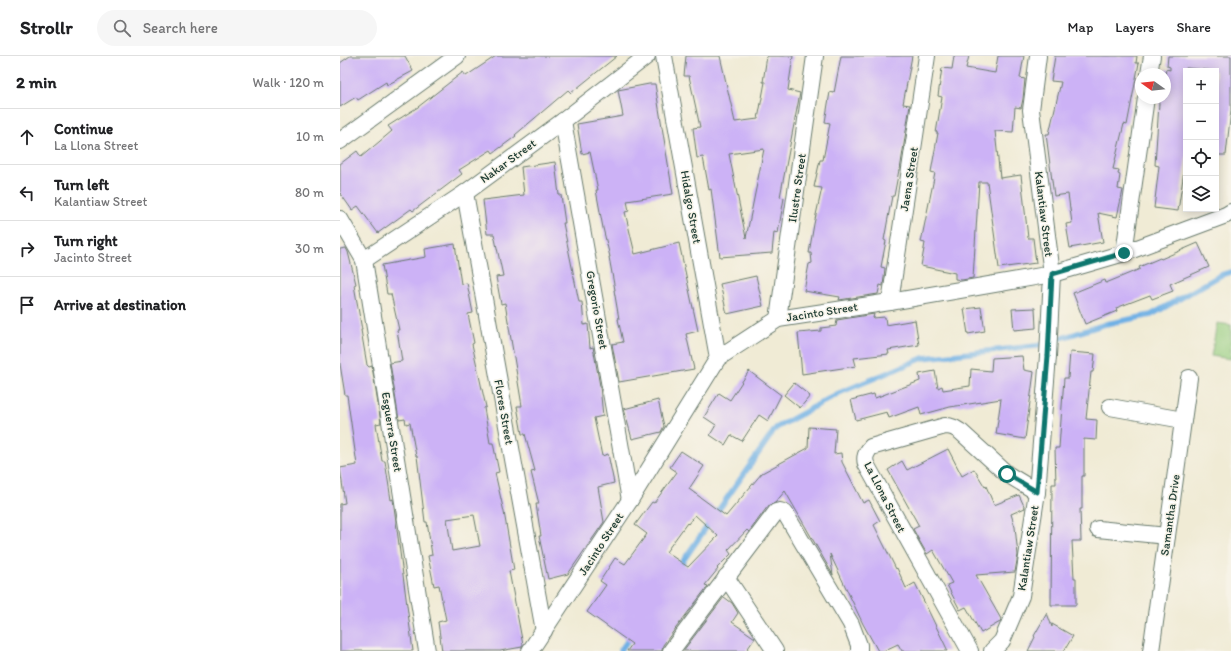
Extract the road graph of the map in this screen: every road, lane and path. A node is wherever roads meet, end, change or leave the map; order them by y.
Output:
1 (458, 56) edge
2 (648, 56) edge
3 (664, 56) edge
4 (815, 56) edge
5 (927, 56) edge
6 (1038, 56) edge
7 (1152, 56) edge
8 (1150, 68) edge
9 (1145, 104) edge
10 (563, 121) junction
11 (340, 141) edge
12 (465, 193) junction
13 (1228, 213) edge
14 (340, 219) edge
15 (1124, 253) junction
16 (364, 260) junction
17 (1052, 274) junction
18 (890, 302) junction
19 (778, 319) junction
20 (718, 358) junction
21 (1189, 378) dead end
22 (1110, 407) dead end
23 (1183, 420) junction
24 (1037, 492) junction
25 (630, 500) junction
26 (1098, 529) dead end
27 (1167, 536) junction
28 (726, 577) junction
29 (544, 631) junction
30 (768, 647) edge
31 (427, 651) edge
32 (530, 651) edge
33 (671, 651) edge
34 (859, 651) edge
35 (970, 651) edge
36 (992, 651) edge
37 (1151, 651) edge

1 - 11 street
2 - 10 street, Nakar Street
3 - 20 street, Hidalgo Street
4 - 19 street, Ilustre Street
5 - 18 street, Jaena Street
6 - 17 street, Kalantiaw Street
7 - 8 street
9 - 15 street
10 - 12 street, Nakar Street
10 - 25 street, Gregorio Street
12 - 16 street, Nakar Street
12 - 29 street, Flores Street
13 - 15 street, Jacinto Street
14 - 16 street, Esguerra Street
15 - 17 street, Jacinto Street
16 - 31 street, Esguerra Street
17 - 18 street, Jacinto Street
17 - 24 street, Kalantiaw Street
18 - 19 street, Jacinto Street
19 - 20 street, Jacinto Street
20 - 25 street, Jacinto Street
21 - 23 street, Samantha Drive
22 - 23 street
23 - 27 street, Samantha Drive
24 - 35 street, La Llona Street
24 - 36 street, Kalantiaw Street
25 - 29 street, Jacinto Street
26 - 27 street
27 - 37 street, Samantha Drive
28 - 30 street
28 - 33 street
28 - 34 street
29 - 32 street, Jacinto Street

